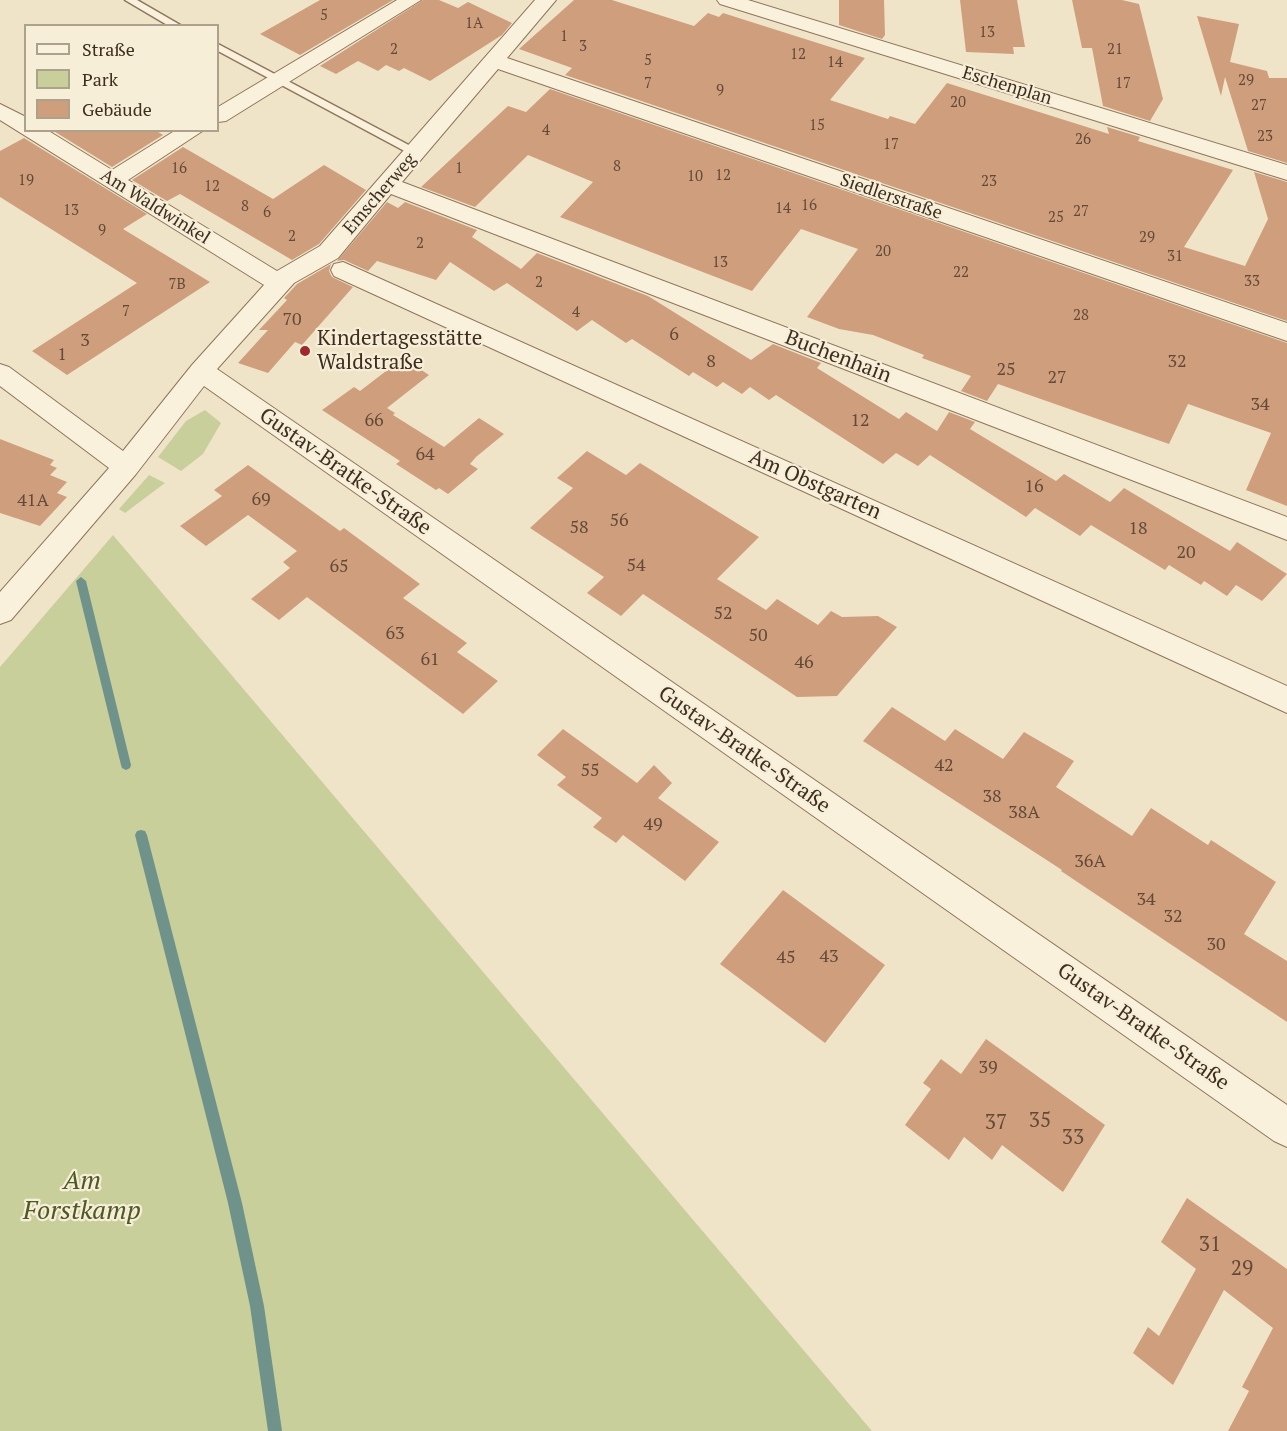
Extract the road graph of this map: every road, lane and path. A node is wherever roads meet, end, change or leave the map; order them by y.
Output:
1 (130, 0) edge
2 (411, 0) edge
3 (727, 0) edge
4 (539, 1) edge
5 (173, 24) edge
6 (219, 48) edge
7 (495, 61) junction
8 (279, 80) junction
9 (0, 111) edge
10 (219, 115) edge
11 (24, 126) edge
12 (34, 132) edge
13 (190, 132) edge
14 (416, 153) junction
15 (1287, 173) edge
16 (111, 180) junction
17 (389, 184) junction
18 (343, 270) dead end
19 (279, 283) junction
20 (1287, 332) edge
21 (201, 371) junction
22 (0, 373) edge
23 (126, 467) junction
24 (1287, 529) edge
25 (0, 612) edge
26 (1287, 700) edge
27 (1287, 1128) edge

1 - 5 lane
2 - 8 street
3 - 15 street, Eschenplan
4 - 7 street, Emscherweg
6 - 8 lane
7 - 14 street, Emscherweg
7 - 20 street, Siedlerstraße
8 - 10 street
8 - 14 lane
9 - 11 street
12 - 16 street, Am Waldwinkel
13 - 16 street
14 - 17 street, Emscherweg
16 - 19 street, Am Waldwinkel
17 - 19 street, Emscherweg
17 - 24 street, Buchenhain
18 - 26 street, Am Obstgarten
19 - 21 street, Emscherweg
21 - 23 street
21 - 27 street, Gustav-Bratke-Straße
22 - 23 street
23 - 25 street

